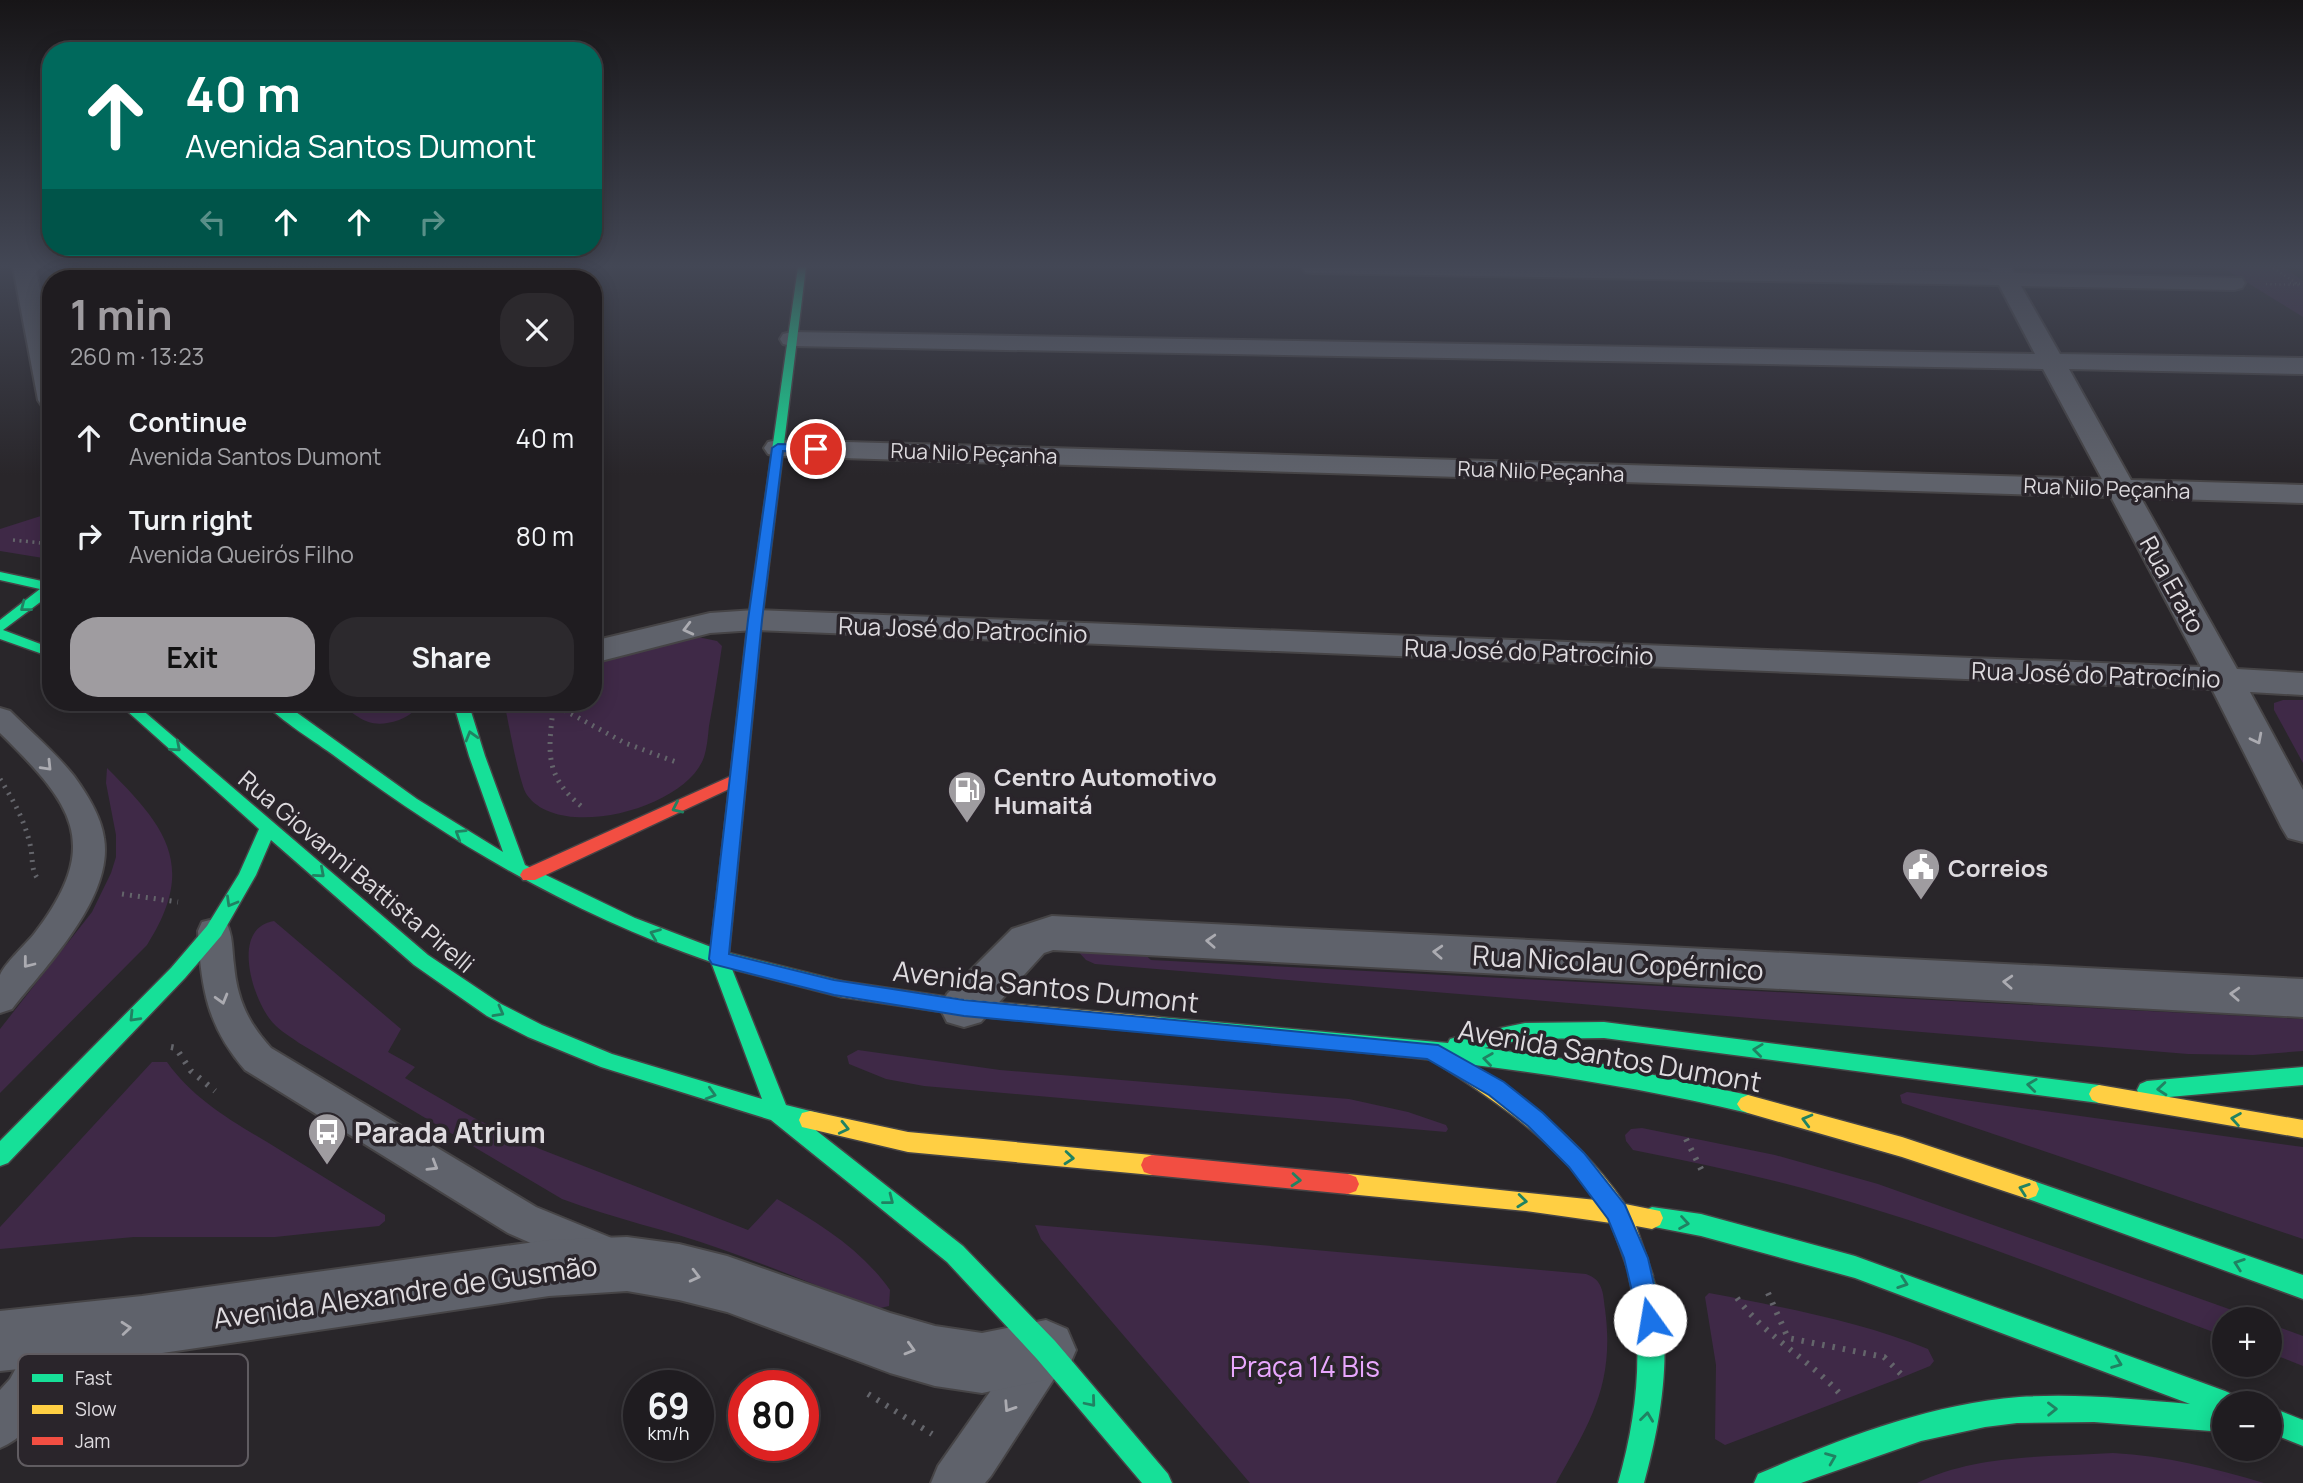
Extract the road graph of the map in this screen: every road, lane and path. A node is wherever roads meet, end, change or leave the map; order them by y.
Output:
1 (2038, 336) edge
2 (792, 339) joint
3 (2052, 361) junction
4 (2303, 366) edge
5 (778, 448) junction
6 (2121, 488) junction
7 (2303, 494) edge
8 (0, 576) edge
9 (42, 585) edge
10 (42, 593) edge
11 (755, 620) junction
12 (0, 627) edge
13 (0, 634) edge
14 (42, 650) edge
15 (602, 650) edge
16 (2225, 679) junction
17 (2303, 684) edge
18 (134, 711) edge
19 (285, 711) edge
20 (464, 711) edge
21 (552, 711) edge
22 (568, 711) edge
23 (0, 717) edge
24 (739, 776) junction
25 (0, 779) edge
26 (268, 828) junction
27 (2303, 828) edge
28 (627, 831) junction
29 (523, 872) junction
30 (80, 888) junction
31 (174, 913) dead end
32 (214, 932) junction
33 (719, 959) junction
34 (2303, 998) edge
35 (0, 999) edge
36 (964, 1008) junction
37 (114, 1038) junction
38 (1431, 1051) junction
39 (2303, 1076) edge
40 (1656, 1084) junction
41 (215, 1091) dead end
42 (2100, 1094) junction
43 (778, 1112) junction
44 (2303, 1129) edge
45 (0, 1156) edge
46 (1617, 1212) junction
47 (1736, 1234) junction
48 (627, 1264) junction
49 (2303, 1287) edge
50 (1738, 1298) dead end
51 (58, 1334) junction
52 (0, 1341) edge
53 (1046, 1350) junction
54 (48, 1354) edge
55 (1903, 1377) dead end
56 (860, 1390) dead end
57 (1844, 1399) dead end
58 (2212, 1399) edge
59 (18, 1404) edge
60 (2212, 1418) edge
61 (0, 1425) edge
62 (2282, 1426) edge
63 (2303, 1433) edge
64 (965, 1471) edge
65 (1160, 1483) edge
66 (1631, 1483) edge
67 (1767, 1483) edge

1 - 3 street, Rua Erato
2 - 3 street
2 - 5 main road
3 - 4 street
3 - 6 street, Rua Erato
5 - 6 street, Rua Nilo Peçanha
5 - 11 main road
6 - 7 street, Rua Nilo Peçanha
6 - 16 street, Rua Erato
8 - 9 main road
10 -> 12 main road
11 -> 15 street, Rua José do Patrocínio
11 - 16 street, Rua José do Patrocínio
11 - 24 main road
13 - 14 main road
16 - 17 street, Rua José do Patrocínio
16 -> 27 street, Rua Erato
18 -> 26 main road, Rua Giovanni Battista Pirelli
29 -> 19 main road
29 -> 20 main road
21 - 28 path
22 - 24 path
23 -> 30 lane
24 -> 28 main road
24 - 33 main road
25 - 30 path
26 -> 32 main road
26 -> 43 main road, Rua Giovanni Battista Pirelli
28 - 29 main road
33 -> 29 main road
30 - 31 path
30 -> 35 lane
32 -> 37 main road
32 -> 48 lane
33 - 36 main road, Avenida Santos Dumont
33 - 43 main road
34 -> 36 street, Rua Nicolau Copérnico
36 - 38 main road, Avenida Santos Dumont
37 - 41 path
37 - 45 main road
40 -> 38 main road, Avenida Santos Dumont
42 -> 38 main road
38 - 46 main road
39 -> 42 main road
40 - 47 path
49 -> 40 main road, Avenida Santos Dumont
44 -> 42 main road
43 -> 46 main road
43 -> 53 main road
46 -> 47 main road
66 -> 46 main road
47 - 55 path
47 -> 58 main road
51 -> 48 street, Avenida Alexandre de Gusmão
48 -> 53 street, Avenida Alexandre de Gusmão
50 - 57 path
51 - 52 street, Avenida Alexandre de Gusmão
51 - 54 lane
53 -> 64 lane
53 -> 65 main road
56 - 64 path
59 - 61 lane
67 -> 60 main road
62 - 63 main road

